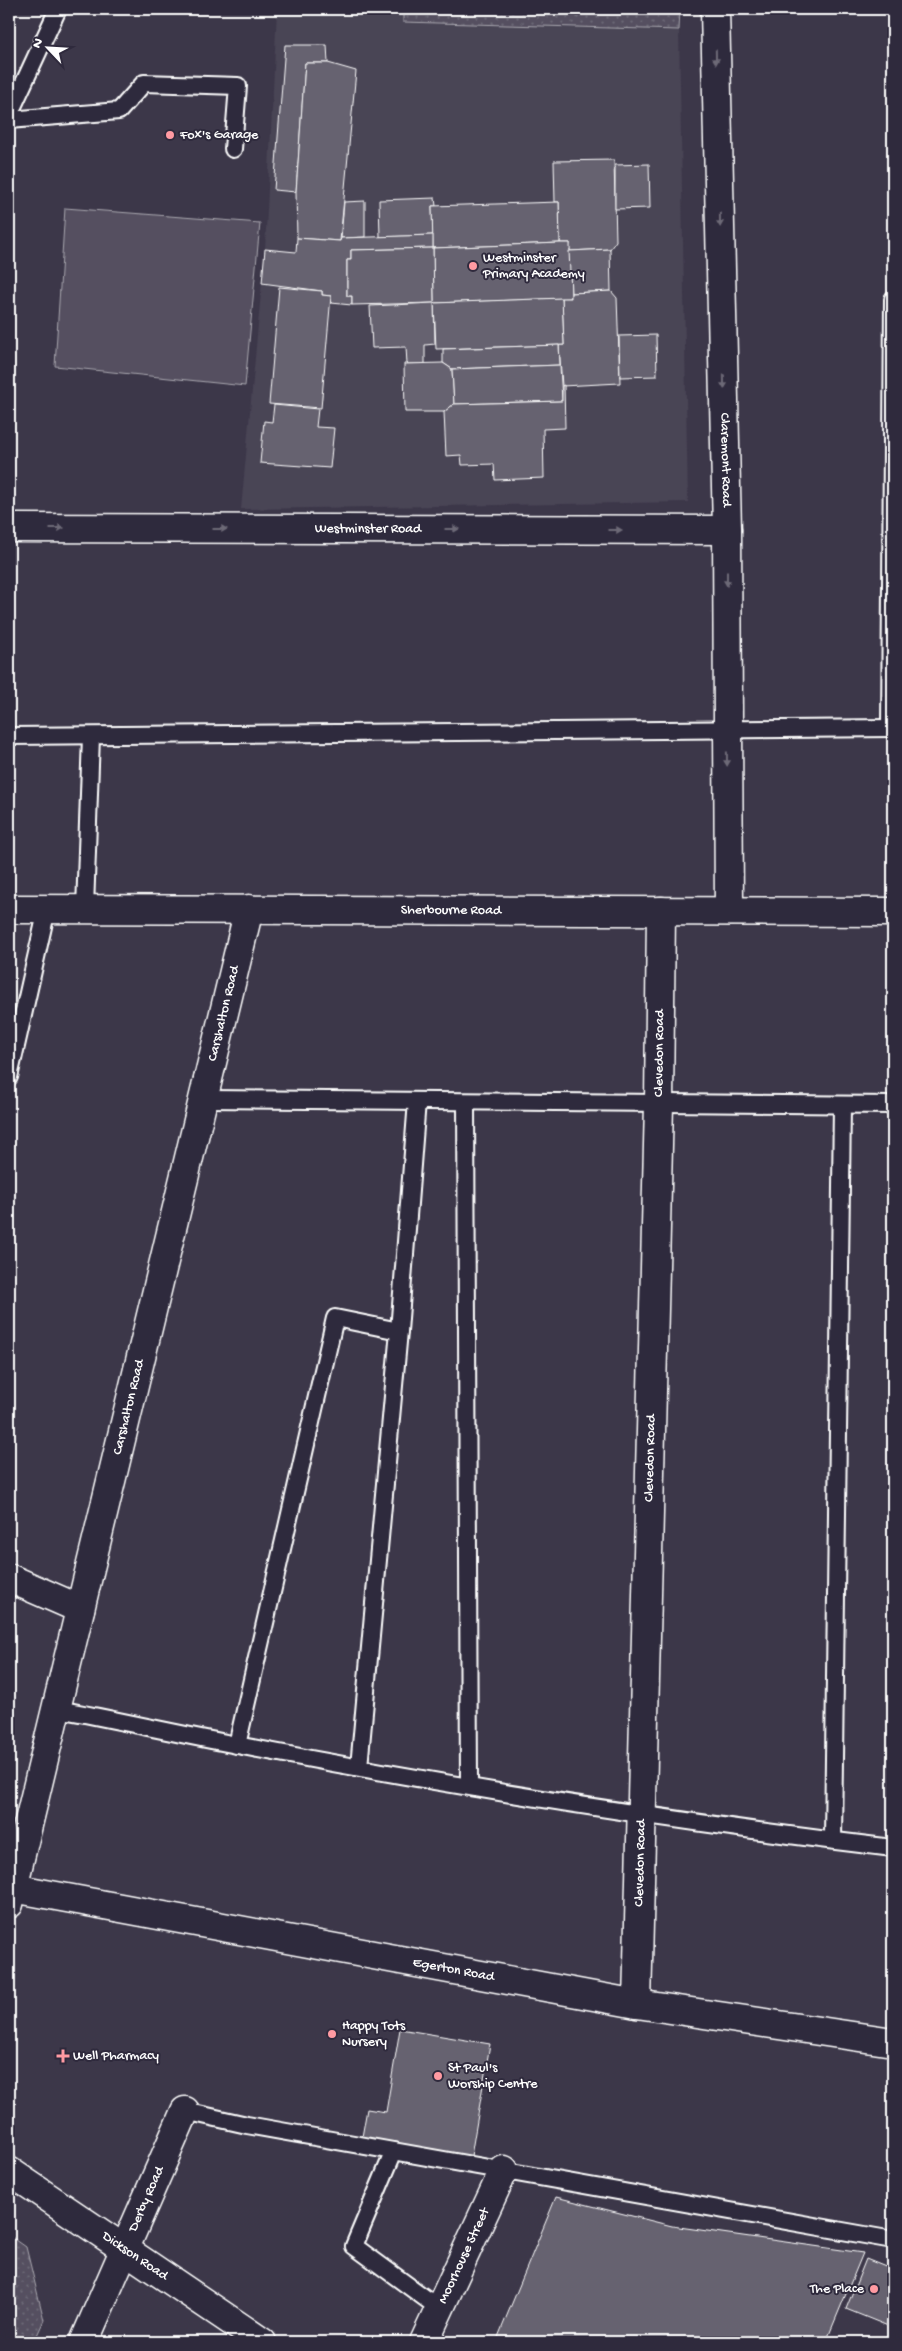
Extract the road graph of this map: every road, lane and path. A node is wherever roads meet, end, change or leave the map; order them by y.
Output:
1 (58, 9) edge
2 (715, 9) edge
3 (9, 115) edge
4 (9, 120) edge
5 (233, 150) dead end
6 (893, 299) edge
7 (9, 528) edge
8 (727, 530) junction
9 (892, 728) edge
10 (727, 729) junction
11 (9, 736) edge
12 (90, 736) junction
13 (9, 909) edge
14 (47, 909) junction
15 (85, 909) junction
16 (249, 909) junction
17 (661, 911) junction
18 (729, 911) junction
19 (893, 912) edge
20 (9, 1078) edge
21 (204, 1099) junction
22 (417, 1101) junction
23 (466, 1102) junction
24 (659, 1104) junction
25 (842, 1105) junction
26 (893, 1105) edge
27 (400, 1331) junction
28 (9, 1578) edge
29 (80, 1609) junction
30 (58, 1709) junction
31 (237, 1745) junction
32 (359, 1767) junction
33 (469, 1786) junction
34 (643, 1814) junction
35 (833, 1840) junction
36 (893, 1848) edge
37 (11, 1896) edge
38 (637, 2004) junction
39 (893, 2042) edge
40 (185, 2112) joint
41 (394, 2151) junction
42 (504, 2170) junction
43 (9, 2171) edge
44 (893, 2240) edge
45 (124, 2250) junction
46 (440, 2308) junction
47 (84, 2342) edge
48 (262, 2342) edge
49 (424, 2342) edge

1 - 3 lane
2 -> 8 street, Claremont Road
4 - 5 lane
6 - 9 lane
7 -> 8 street, Westminster Road
8 -> 10 street, Claremont Road
9 - 10 lane
10 - 12 lane
10 -> 18 street, Claremont Road
11 - 12 lane
12 - 15 lane
13 - 14 street, Sherbourne Road
14 - 15 street, Sherbourne Road
14 - 20 lane
15 - 16 street, Sherbourne Road
16 - 17 street, Sherbourne Road
16 - 21 street, Carshalton Road
17 - 18 street, Sherbourne Road
17 - 24 street, Clevedon Road
18 - 19 street, Sherbourne Road
21 - 22 lane
21 - 29 street, Carshalton Road
22 - 23 lane
22 - 27 lane
23 - 24 lane
23 - 33 lane
24 - 25 lane
24 - 34 street, Clevedon Road
25 - 26 lane
25 - 35 lane
27 - 31 lane
27 - 32 lane
28 - 29 street
29 - 30 street, Carshalton Road
30 - 31 lane
30 - 37 street, Carshalton Road
31 - 32 lane
32 - 33 lane
33 - 34 lane
34 - 35 lane
34 - 38 street, Clevedon Road
35 - 36 lane
37 - 38 street, Egerton Road
38 - 39 street, Egerton Road
40 - 41 lane
40 - 45 street, Derby Road
41 - 42 lane
41 - 46 lane
42 - 44 lane
42 - 46 street, Moorhouse Street
43 - 45 street, Dickson Road
45 - 47 street, Derby Road
45 - 48 street, Dickson Road
46 - 49 street, Moorhouse Street

